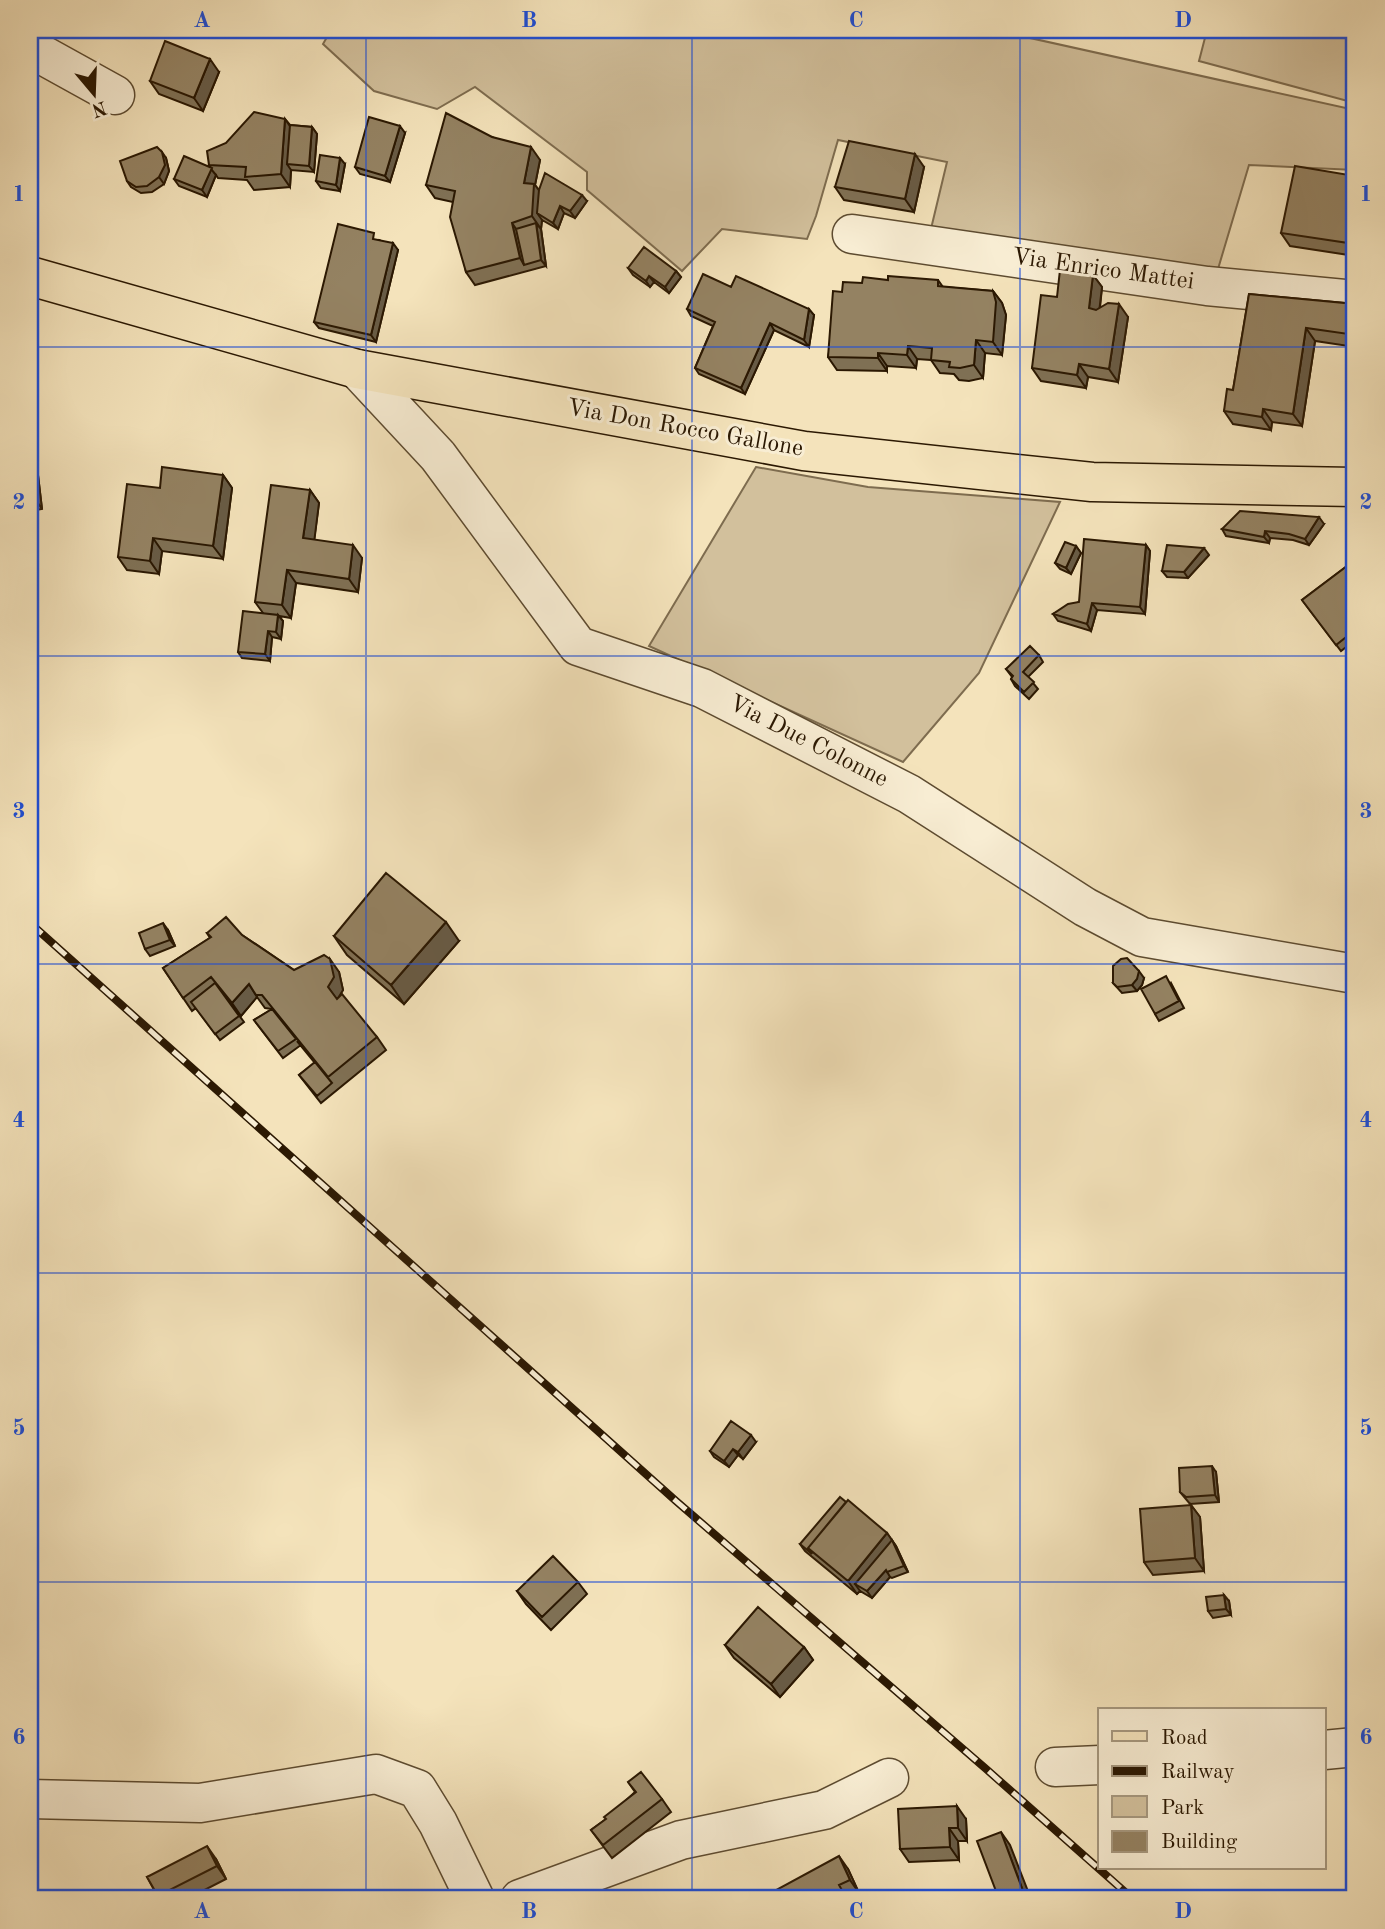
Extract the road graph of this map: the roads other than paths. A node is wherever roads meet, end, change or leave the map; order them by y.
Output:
1 (30, 48) edge
2 (115, 94) dead end
3 (852, 233) dead end
4 (30, 276) edge
5 (1355, 300) edge
6 (357, 369) junction
7 (1355, 487) edge
8 (1355, 974) edge
9 (1355, 1747) edge
10 (1326, 1750) edge
11 (1098, 1765) edge
12 (1055, 1768) dead end
13 (889, 1778) dead end
14 (30, 1799) edge
15 (475, 1899) edge
16 (520, 1899) edge

1 - 2 street
3 - 5 street, Via Enrico Mattei
4 - 6 main road, Via Don Rocco Gallone
6 - 7 main road, Via Don Rocco Gallone
6 - 8 street, Via Due Colonne
9 - 10 street
11 - 12 street
13 - 16 street
14 - 15 street

